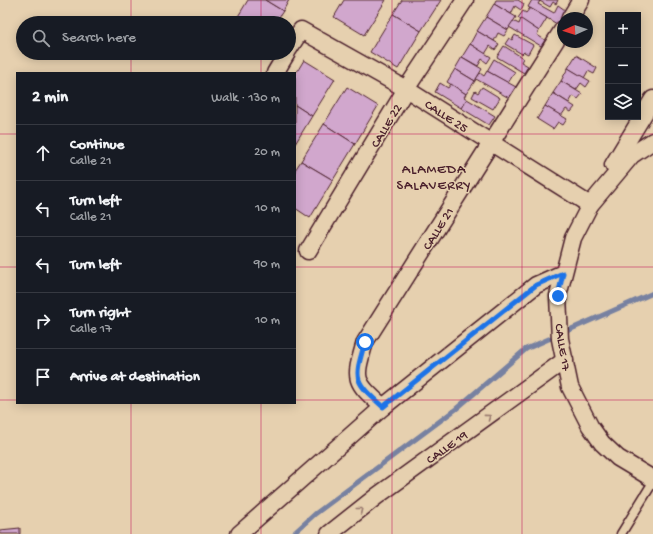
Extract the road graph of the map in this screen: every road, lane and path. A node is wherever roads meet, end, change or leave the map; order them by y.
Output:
1 (465, 0) edge
2 (581, 0) edge
3 (574, 12) edge
4 (296, 38) edge
5 (557, 38) edge
6 (283, 60) edge
7 (276, 72) edge
8 (406, 89) junction
9 (653, 99) edge
10 (653, 140) edge
11 (491, 143) junction
12 (590, 205) junction
13 (308, 252) dead end
14 (563, 273) junction
15 (565, 360) junction
16 (383, 407) junction
17 (653, 479) edge
18 (653, 482) edge
19 (239, 534) edge
20 (329, 534) edge
21 (621, 534) edge

1 - 8 street, CALLE 22
2 - 3 street
4 - 8 street, CALLE 25
5 - 11 street, CALLE 21
6 - 7 street
8 - 11 street, CALLE 25
8 - 13 street, CALLE 22
9 - 12 street
10 - 12 street, CALLE 17
11 - 12 street, CALLE 25
11 - 16 street, CALLE 21
12 - 14 street, CALLE 17
14 - 15 street, CALLE 17
14 - 16 street
15 - 17 street, CALLE 17
20 -> 15 street, CALLE 19
16 - 19 street
18 - 21 lane

